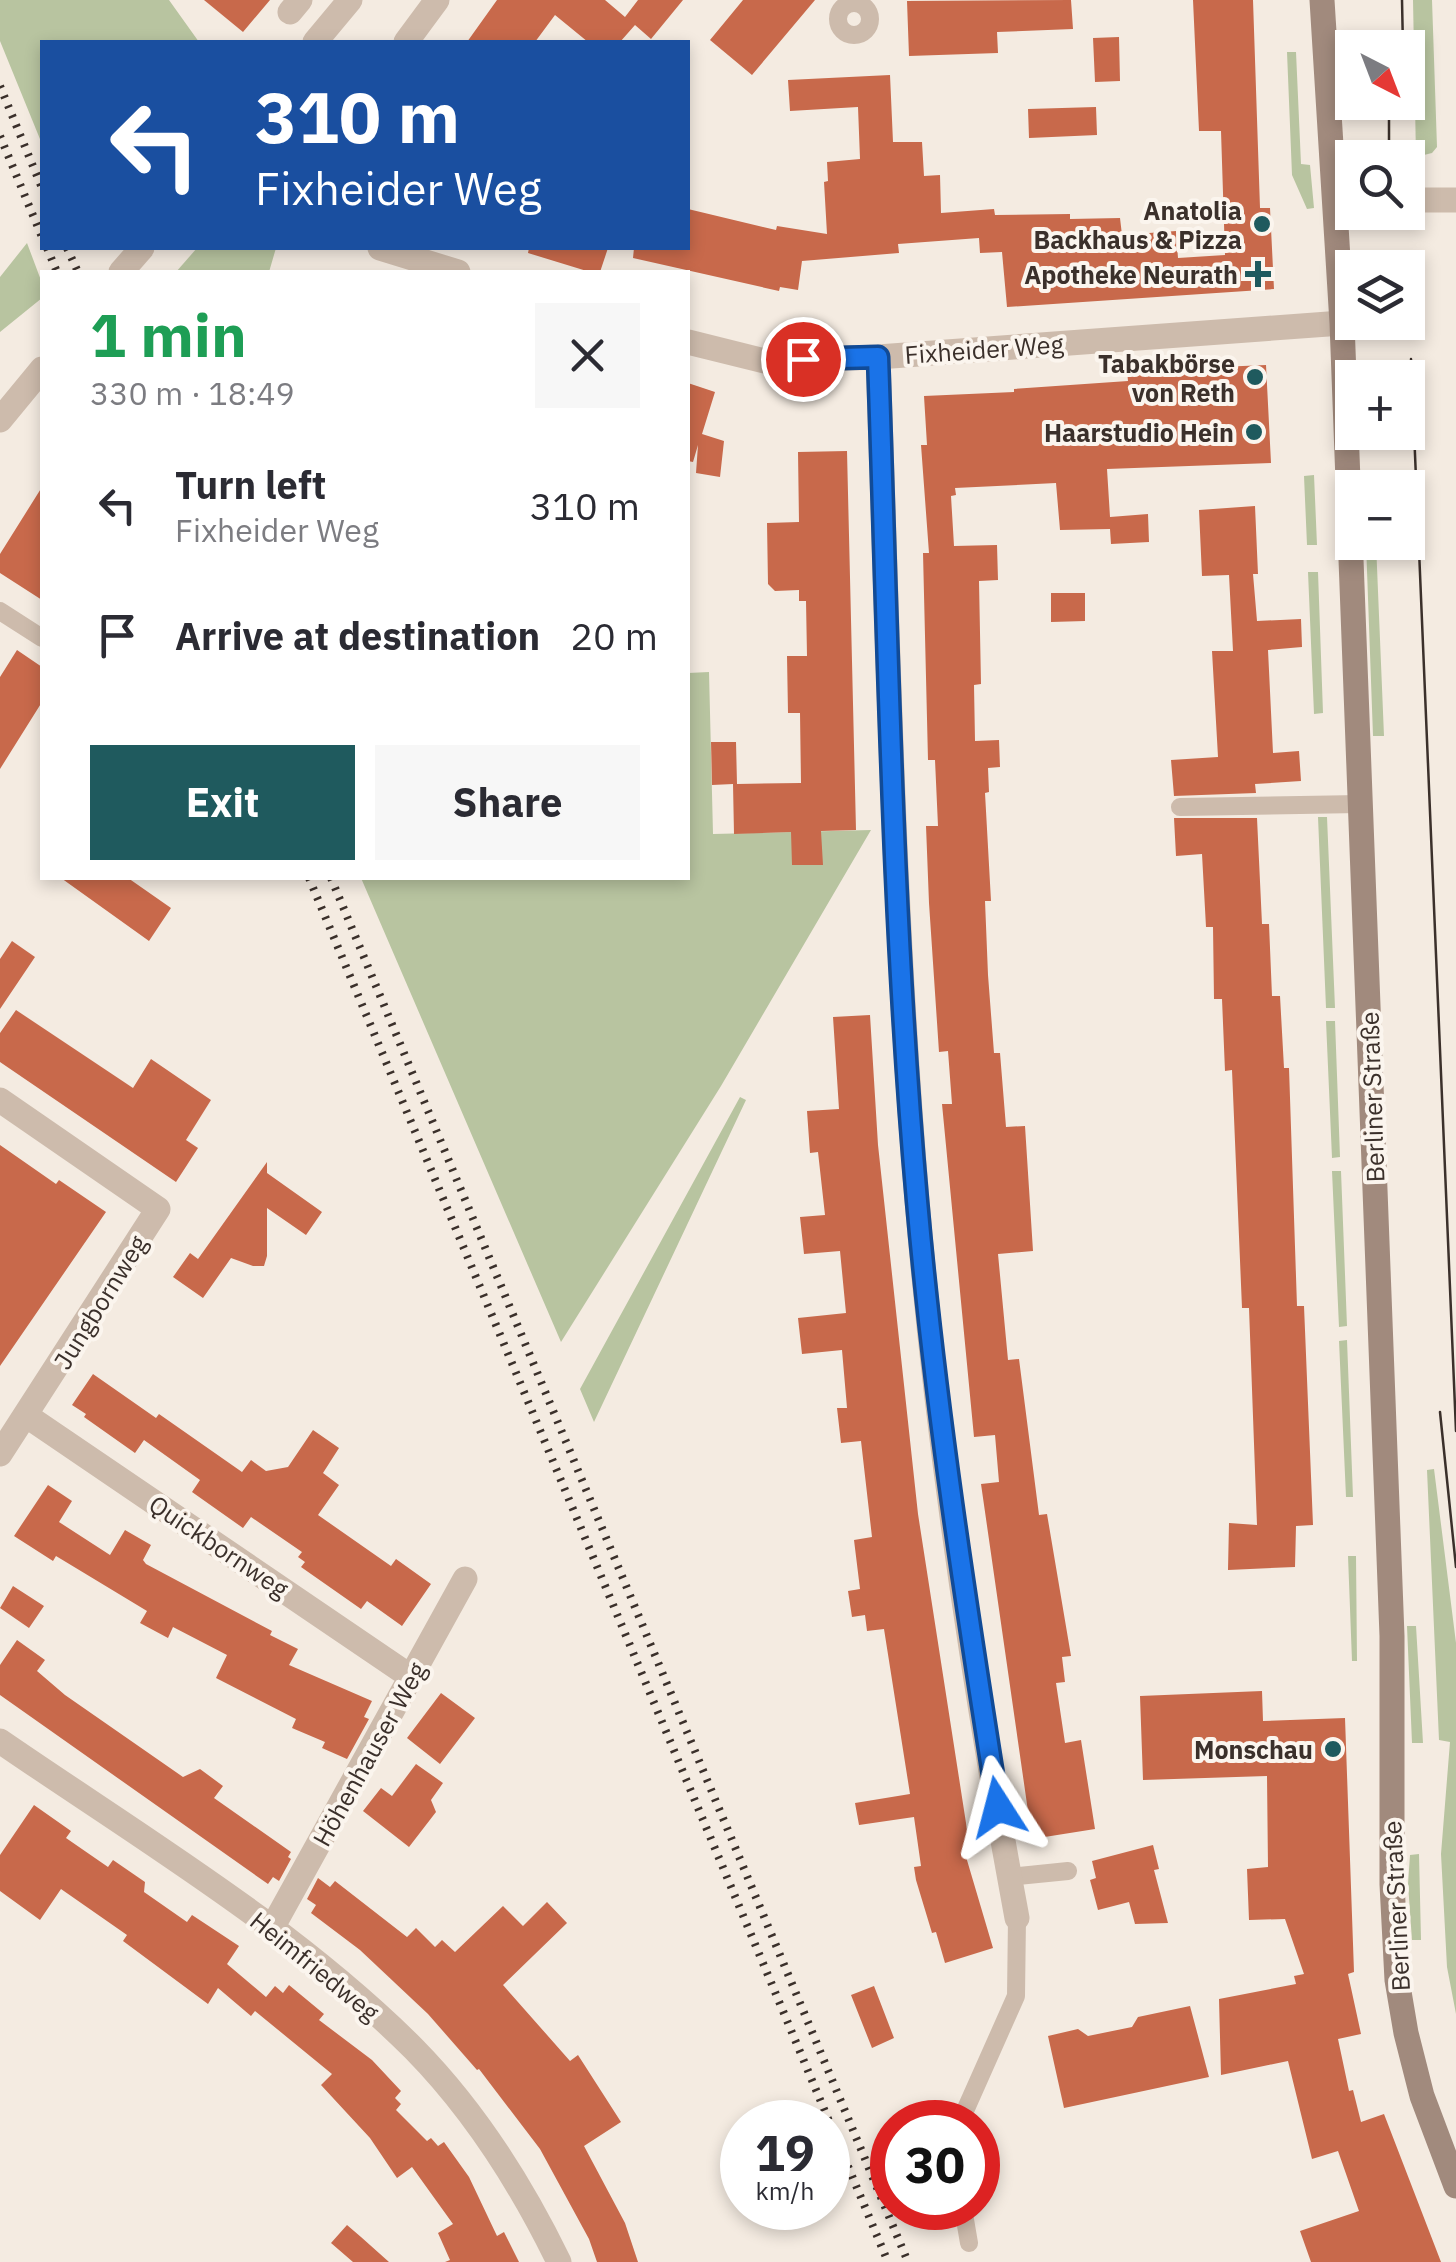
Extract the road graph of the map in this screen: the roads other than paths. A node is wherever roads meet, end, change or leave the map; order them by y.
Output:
1 (350, 0) edge
2 (437, 0) edge
3 (1322, 0) edge
4 (316, 40) edge
5 (407, 40) edge
6 (1337, 140) edge
7 (1425, 200) edge
8 (1456, 200) edge
9 (140, 250) edge
10 (386, 250) edge
11 (123, 270) edge
12 (452, 270) edge
13 (1335, 324) edge
14 (1343, 340) edge
15 (690, 342) edge
16 (878, 357) junction
17 (40, 371) edge
18 (0, 420) edge
19 (0, 611) edge
20 (40, 637) edge
21 (1360, 804) junction
22 (1180, 807) dead end
23 (0, 1100) edge
24 (27, 1416) junction
25 (0, 1454) edge
26 (465, 1579) dead end
27 (411, 1676) junction
28 (0, 1741) edge
29 (1068, 1871) dead end
30 (1009, 1877) junction
31 (1016, 1918) joint
32 (272, 1928) junction
33 (970, 2100) edge
34 (1456, 2186) edge
35 (967, 2230) edge
36 (969, 2243) dead end
37 (559, 2262) edge

1 - 4 street
2 - 5 street
3 - 6 main road, Berliner Straße
7 - 8 street
9 - 11 street
10 - 12 street
13 - 16 street, Fixheider Weg
14 - 21 main road, Berliner Straße
15 - 16 street, Fixheider Weg
16 - 30 street
17 - 18 street
19 - 20 lane
21 - 22 lane
21 - 34 main road, Berliner Straße
23 - 24 street, Jungbornweg
24 - 25 street, Jungbornweg
24 - 27 street, Quickbornweg
26 - 27 street, Höhenhauser Weg
27 - 32 street, Höhenhauser Weg
28 - 32 street, Heimfriedweg
29 - 30 lane
30 - 31 street
31 - 33 lane
32 - 37 street, Heimfriedweg
35 - 36 lane

